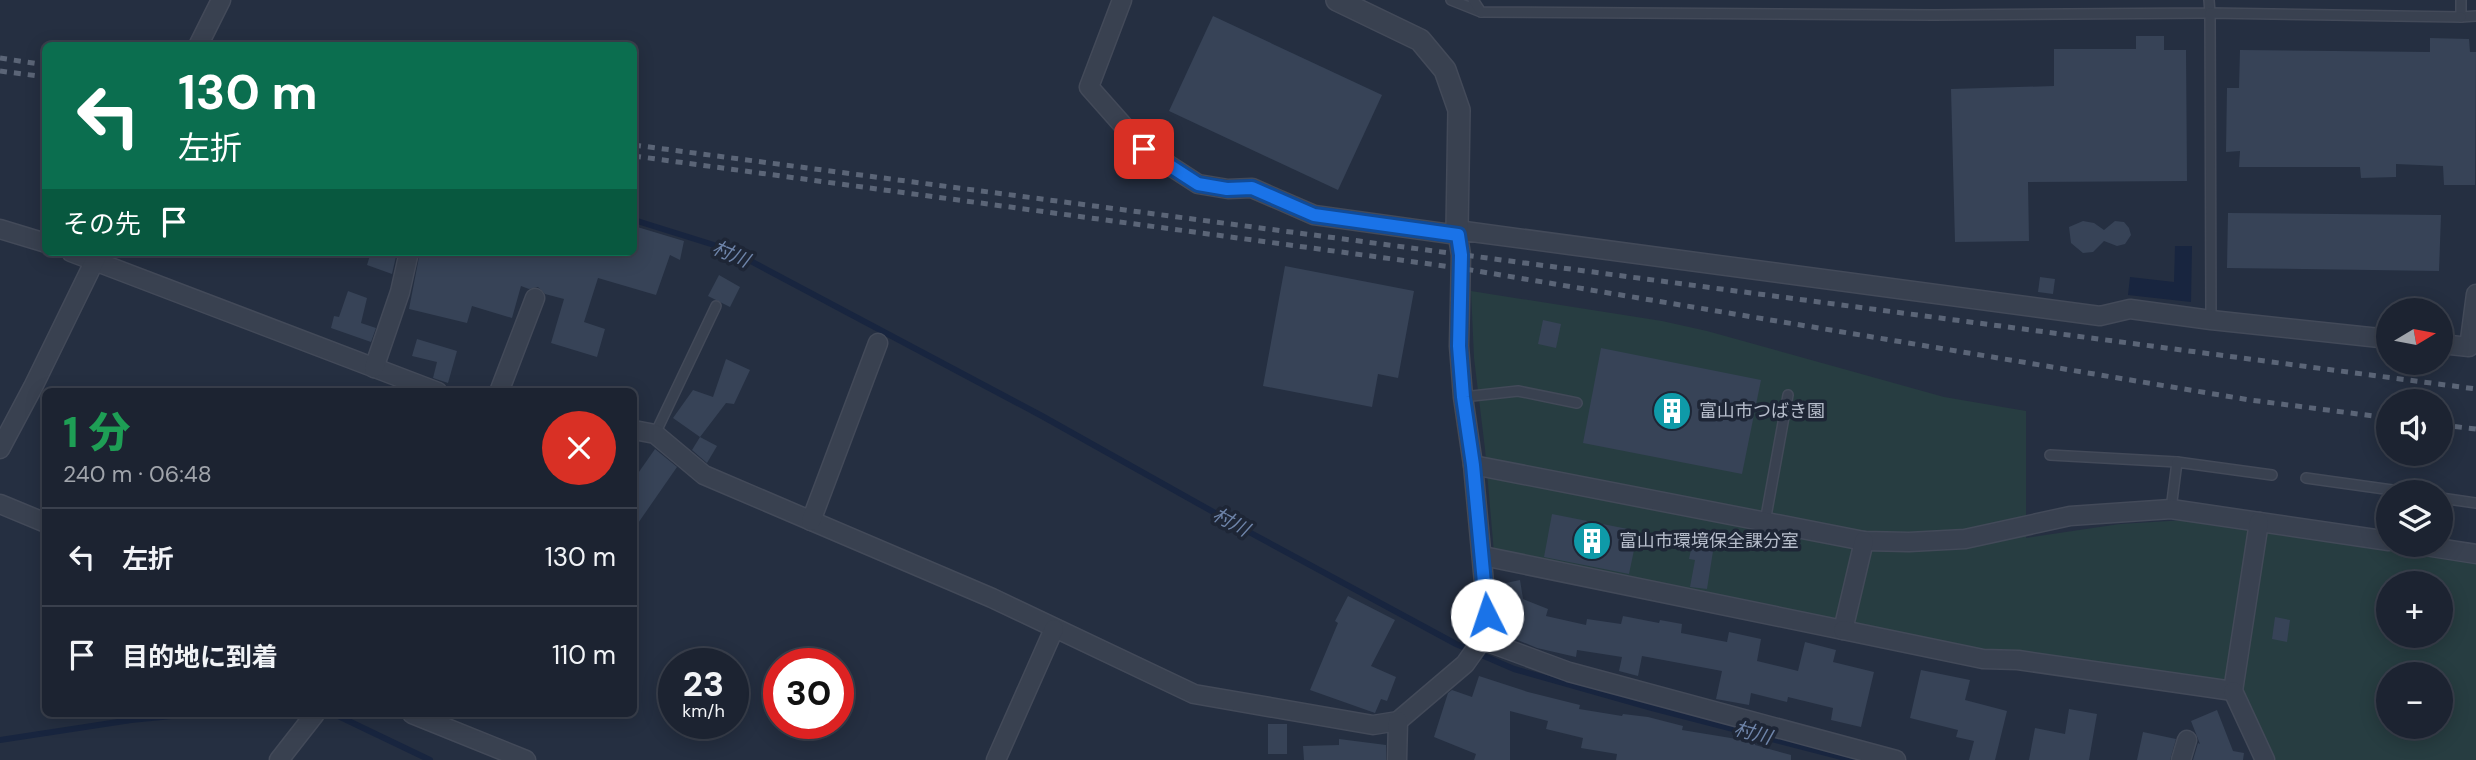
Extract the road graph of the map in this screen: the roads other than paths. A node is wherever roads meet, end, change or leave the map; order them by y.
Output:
1 (221, 0) edge
2 (1122, 0) edge
3 (1337, 0) edge
4 (1451, 0) edge
5 (1473, 0) edge
6 (2209, 0) edge
7 (2461, 0) edge
8 (1481, 12) junction
9 (2210, 13) junction
10 (2476, 16) edge
11 (2461, 17) junction
12 (200, 42) edge
13 (0, 229) edge
14 (1457, 233) junction
15 (42, 242) edge
16 (408, 256) edge
17 (97, 257) edge
18 (2476, 294) edge
19 (535, 298) dead end
20 (716, 306) dead end
21 (2211, 320) junction
22 (2376, 338) edge
23 (878, 343) dead end
24 (2454, 345) edge
25 (374, 368) junction
26 (427, 388) edge
27 (501, 388) edge
28 (39, 390) edge
29 (1788, 395) dead end
30 (1463, 397) junction
31 (1577, 403) dead end
32 (637, 430) edge
33 (654, 434) junction
34 (0, 449) edge
35 (2050, 455) dead end
36 (2177, 462) junction
37 (1473, 465) junction
38 (2273, 475) dead end
39 (2306, 478) dead end
40 (2376, 488) edge
41 (2453, 500) edge
42 (2476, 503) edge
43 (0, 504) edge
44 (2171, 509) junction
45 (42, 521) edge
46 (811, 521) junction
47 (1765, 522) junction
48 (2259, 522) junction
49 (2376, 539) edge
50 (1864, 541) junction
51 (2453, 550) edge
52 (2476, 554) edge
53 (1483, 556) junction
54 (1054, 629) junction
55 (1843, 630) junction
56 (1482, 641) junction
57 (2233, 691) junction
58 (312, 717) edge
59 (418, 717) edge
60 (1398, 721) junction
61 (2187, 740) dead end
62 (279, 760) edge
63 (526, 760) edge
64 (996, 760) edge
65 (1396, 760) edge
66 (1896, 760) edge
67 (2181, 760) edge
68 (2265, 760) edge

1 - 12 street
2 - 14 street
3 - 14 street
4 - 8 lane
5 - 8 lane
6 - 9 lane
7 - 11 lane
8 - 9 lane
9 - 11 lane
9 - 21 lane
10 - 11 lane
13 - 15 street
14 - 21 street
14 - 30 street
16 - 25 street
17 - 25 street
17 - 28 street
18 - 24 street
19 - 27 street
20 - 33 lane
21 - 22 street
23 - 46 street
25 - 26 street
28 - 34 street
29 - 47 lane
30 - 31 lane
30 - 37 street
32 - 33 street
33 - 46 street
35 - 36 lane
36 - 38 lane
36 - 44 lane
37 - 47 street
37 - 53 street
39 - 40 lane
41 - 42 lane
43 - 45 street
44 - 48 street
44 - 50 street
46 - 54 street
47 - 50 street
48 - 49 street
48 - 57 street
50 - 55 street
51 - 52 street
53 - 55 street
53 - 56 street
54 - 60 street
54 - 64 street
55 - 57 street
56 - 60 street
56 - 66 street
57 - 68 street
58 - 62 street
59 - 63 street
60 - 65 street
61 - 67 street

